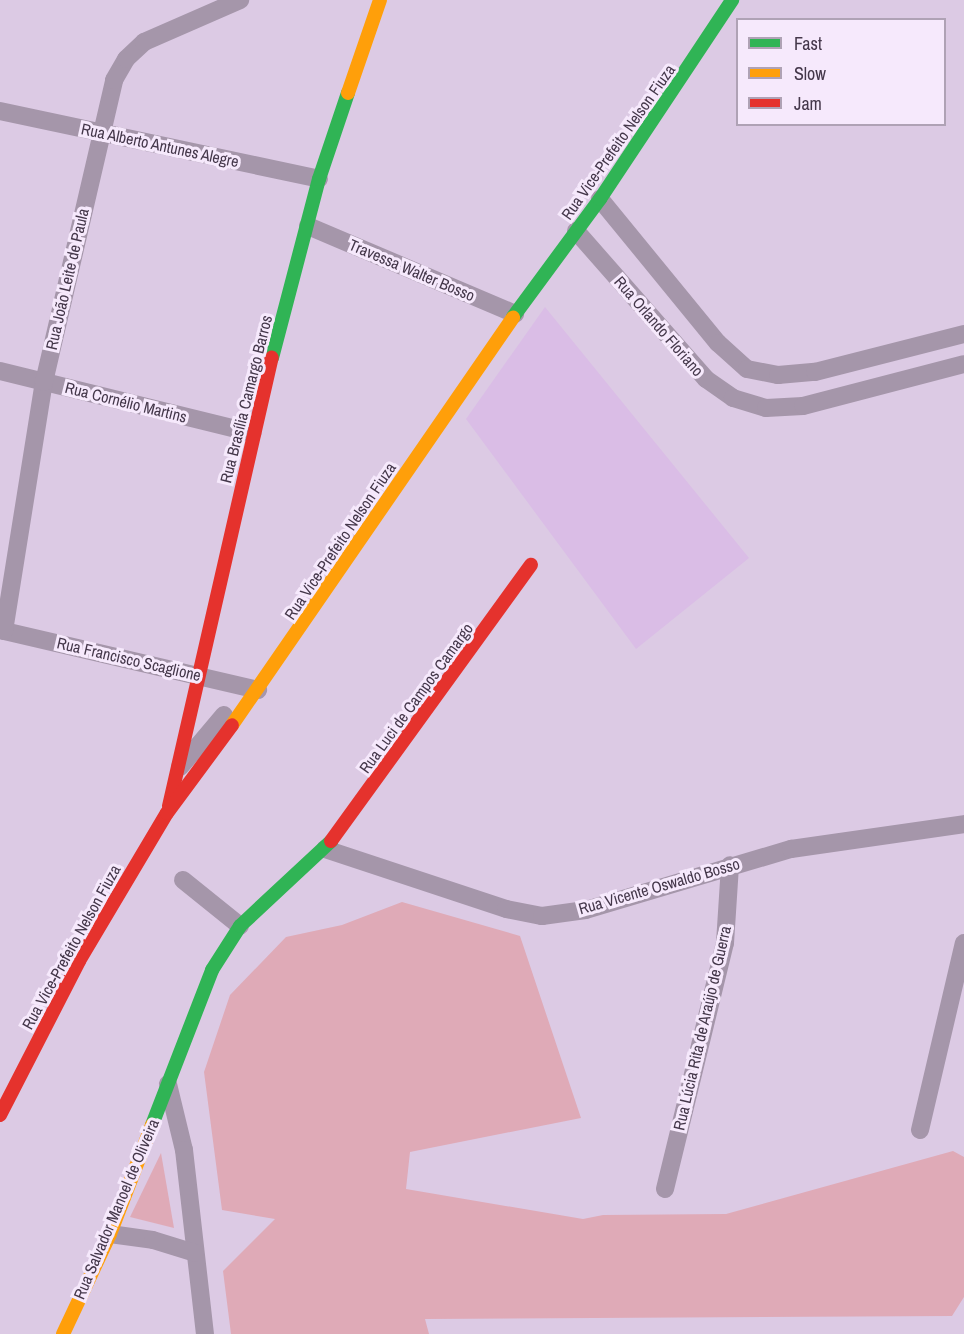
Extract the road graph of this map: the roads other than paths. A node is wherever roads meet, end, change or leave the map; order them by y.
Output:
1 (240, 0) edge
2 (380, 0) edge
3 (732, 0) edge
4 (0, 111) edge
5 (100, 132) junction
6 (319, 178) junction
7 (600, 199) junction
8 (308, 226) junction
9 (576, 231) junction
10 (515, 314) junction
11 (964, 334) edge
12 (964, 364) edge
13 (0, 371) edge
14 (44, 382) junction
15 (253, 433) junction
16 (531, 565) dead end
17 (2, 631) edge
18 (198, 674) junction
19 (253, 689) junction
20 (175, 773) junction
21 (167, 813) junction
22 (964, 824) edge
23 (325, 849) junction
24 (729, 866) junction
25 (183, 880) dead end
26 (240, 926) junction
27 (964, 943) edge
28 (168, 1084) junction
29 (0, 1115) edge
30 (920, 1130) dead end
31 (665, 1189) dead end
32 (110, 1234) junction
33 (195, 1253) junction
34 (63, 1334) edge
35 (205, 1334) edge

1 - 5 street, Rua João Leite de Paula
2 - 6 street, Rua Brasília Camargo Barros
3 - 7 street, Rua Vice-Prefeito Nelson Fiuza
4 - 5 street, Rua Alberto Antunes Alegre
5 - 6 street, Rua Alberto Antunes Alegre
5 - 14 street, Rua João Leite de Paula
6 - 8 street, Rua Brasília Camargo Barros
7 - 9 street, Rua Vice-Prefeito Nelson Fiuza
7 - 11 street, Rua Orlando Floriano
8 - 10 street, Travessa Walter Bosso
8 - 15 street, Rua Brasília Camargo Barros
9 - 10 street, Rua Vice-Prefeito Nelson Fiuza
9 - 12 street, Rua Orlando Floriano
10 - 19 street, Rua Vice-Prefeito Nelson Fiuza
13 - 14 street, Rua Cornélio Martins
14 - 15 street, Rua Cornélio Martins
14 - 17 street, Rua João Leite de Paula
15 - 18 street, Rua Brasília Camargo Barros
16 - 23 street, Rua Luci de Campos Camargo
17 - 18 street, Rua Francisco Scaglione
18 - 19 street, Rua Francisco Scaglione
18 - 20 street, Rua Brasília Camargo Barros
19 - 20 street
19 - 21 street, Rua Vice-Prefeito Nelson Fiuza
20 - 21 street, Rua Brasília Camargo Barros
21 - 29 street, Rua Vice-Prefeito Nelson Fiuza
22 - 24 street, Rua Vicente Oswaldo Bosso
23 - 24 street, Rua Vicente Oswaldo Bosso
23 - 26 street, Rua Salvador Manoel de Oliveira
24 - 31 street, Rua Lúcia Rita de Araújo de Guerra
25 - 26 street
26 - 28 street, Rua Salvador Manoel de Oliveira
27 - 30 street
28 - 32 street, Rua Salvador Manoel de Oliveira
28 - 33 street, Rua Salvador Manoel de Oliveira
32 - 33 street
32 - 34 street, Rua Salvador Manoel de Oliveira
33 - 35 street, Rua Salvador Manoel de Oliveira

